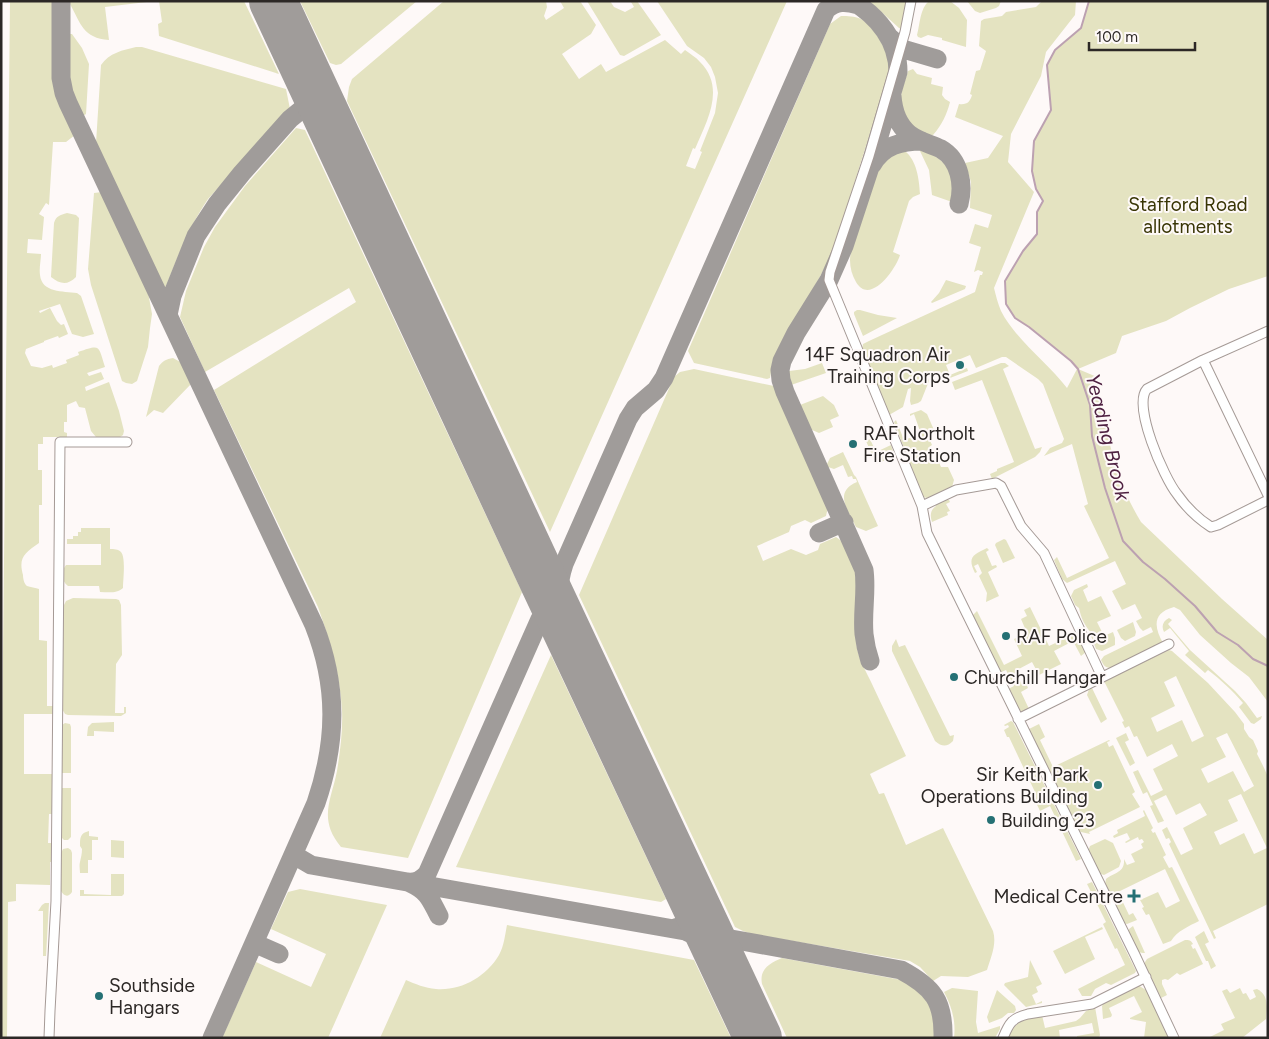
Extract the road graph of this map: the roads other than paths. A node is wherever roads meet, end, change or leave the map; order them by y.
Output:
1 (911, 1) edge
2 (1268, 331) edge
3 (1203, 360) junction
4 (127, 442) dead end
5 (1268, 495) edge
6 (1268, 500) edge
7 (922, 506) junction
8 (1169, 644) dead end
9 (1102, 677) junction
10 (1018, 719) junction
11 (1146, 977) junction
12 (49, 1038) edge
13 (1002, 1038) edge
14 (1174, 1038) edge

1 - 7 street
2 - 3 street
3 - 5 street
3 - 6 street
4 - 12 street
7 - 9 street
7 - 10 street
8 - 9 street
9 - 10 street
10 - 11 street
11 - 13 street
11 - 14 street

